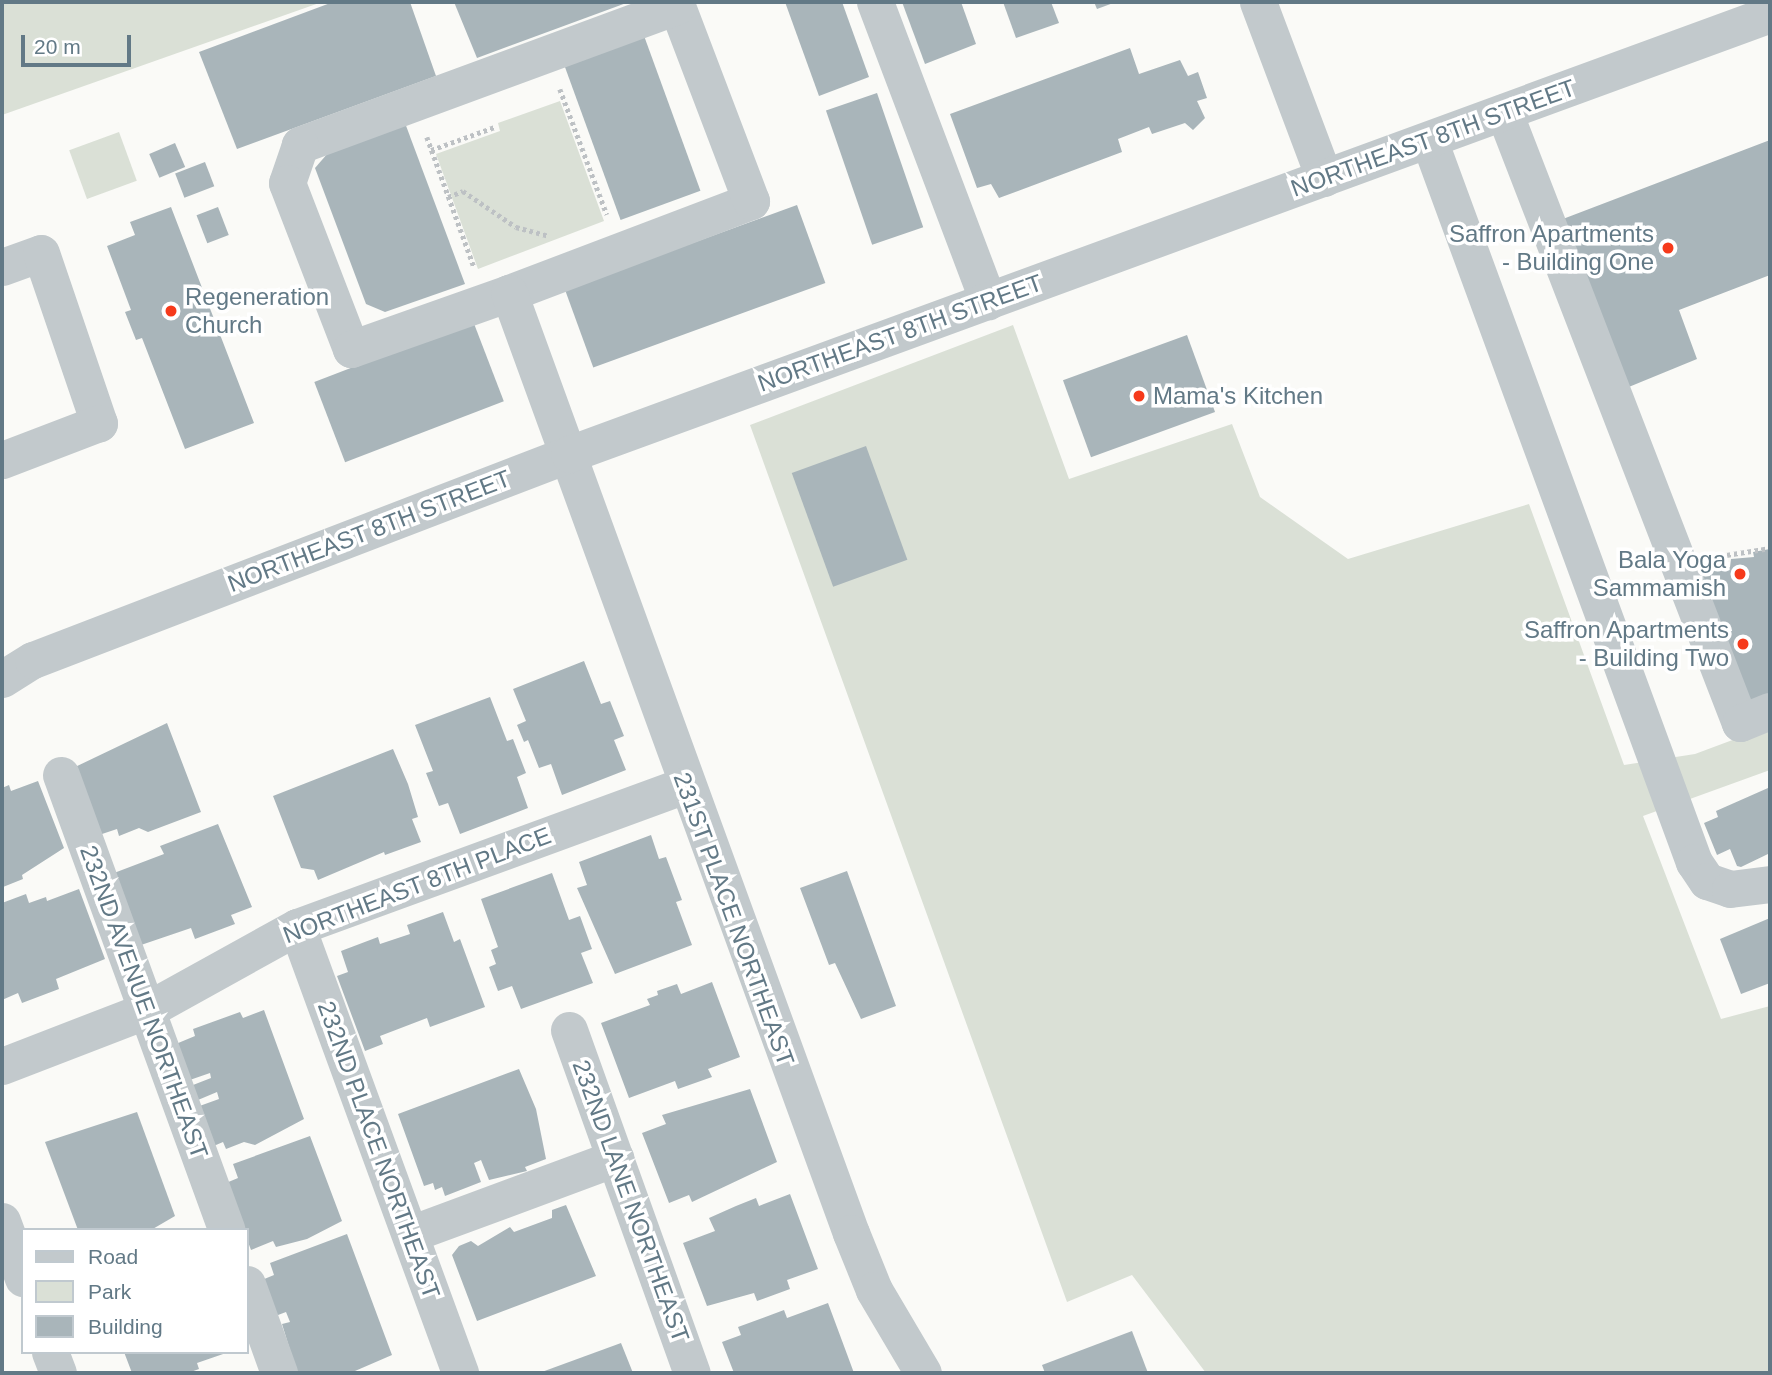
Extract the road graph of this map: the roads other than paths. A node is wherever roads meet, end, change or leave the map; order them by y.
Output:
1 (875, 2) edge
2 (1258, 2) edge
3 (1770, 14) edge
4 (1504, 112) junction
5 (1429, 140) junction
6 (1324, 178) junction
7 (2, 267) edge
8 (509, 293) junction
9 (988, 301) junction
10 (569, 454) junction
11 (2, 460) edge
12 (18, 663) edge
13 (2, 678) edge
14 (1770, 711) edge
15 (61, 775) dead end
16 (684, 785) junction
17 (1770, 884) edge
18 (297, 927) junction
19 (147, 1010) junction
20 (569, 1030) dead end
21 (2, 1066) edge
22 (615, 1158) junction
23 (2, 1221) edge
24 (226, 1228) edge
25 (410, 1234) junction
26 (21, 1273) edge
27 (248, 1287) edge
28 (51, 1354) edge
29 (58, 1373) edge
30 (279, 1373) edge
31 (458, 1373) edge
32 (692, 1373) edge
33 (923, 1373) edge

1 - 9 street
2 - 6 street
3 - 4 street, NORTHEAST 8TH STREET
4 - 5 street, NORTHEAST 8TH STREET
4 - 14 street
5 - 6 street, NORTHEAST 8TH STREET
5 - 17 street
6 - 9 street, NORTHEAST 8TH STREET
7 - 11 street
8 - 8 street
8 - 10 street, 231ST PLACE NORTHEAST
9 - 10 street, NORTHEAST 8TH STREET
10 - 12 street, NORTHEAST 8TH STREET
10 - 16 street, 231ST PLACE NORTHEAST
12 - 13 street, NORTHEAST 8TH STREET
15 - 19 street, 232ND AVENUE NORTHEAST
16 - 18 street, NORTHEAST 8TH PLACE
16 - 33 street, 231ST PLACE NORTHEAST
18 - 19 street, NORTHEAST 8TH PLACE
18 - 25 street, 232ND PLACE NORTHEAST
19 - 21 street, NORTHEAST 8TH PLACE
19 - 24 street, 232ND AVENUE NORTHEAST
20 - 22 street, 232ND LANE NORTHEAST
22 - 25 street
22 - 32 street, 232ND LANE NORTHEAST
23 - 26 street
25 - 31 street, 232ND PLACE NORTHEAST
27 - 30 street
28 - 29 street

